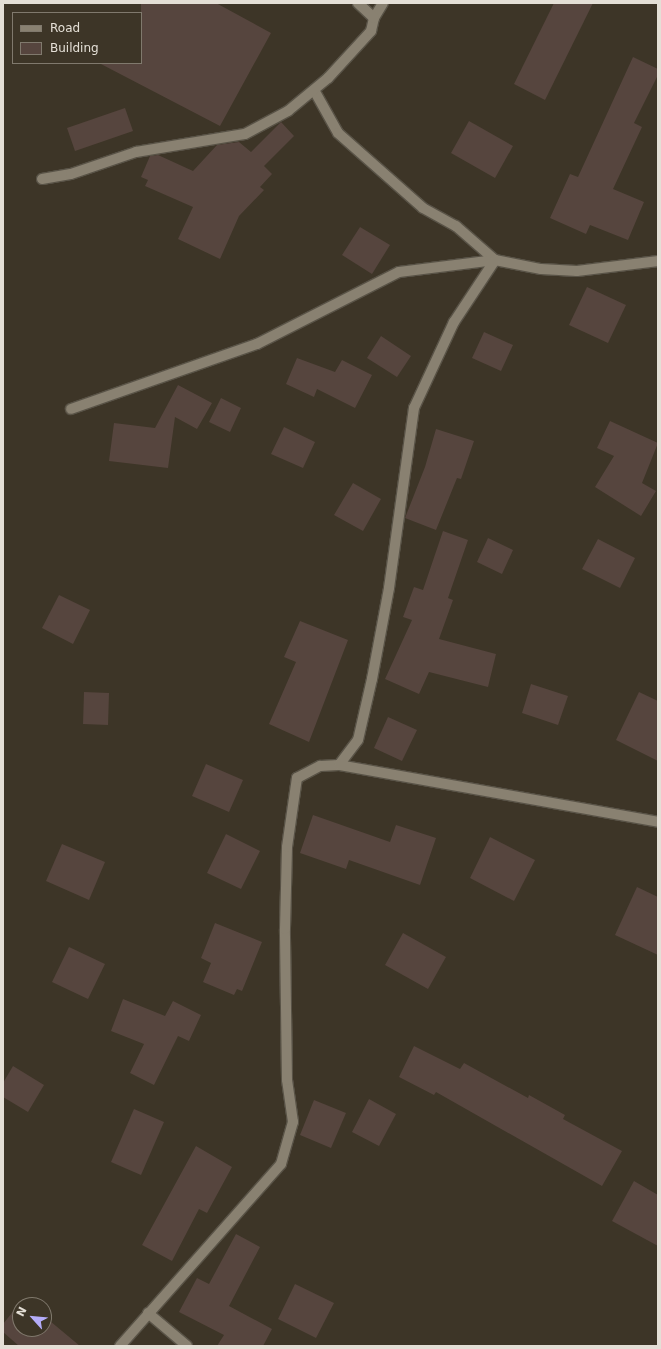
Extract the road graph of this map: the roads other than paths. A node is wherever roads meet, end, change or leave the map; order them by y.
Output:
1 (358, 3) edge
2 (383, 3) edge
3 (374, 18) junction
4 (314, 90) junction
5 (42, 179) dead end
6 (495, 260) junction
7 (658, 261) edge
8 (71, 409) dead end
9 (339, 765) junction
10 (658, 822) edge
11 (148, 1314) junction
12 (120, 1346) edge
13 (187, 1346) edge

1 - 3 street
2 - 3 street
3 - 4 street
4 - 5 street
4 - 6 street
6 - 7 street
6 - 8 street
6 - 9 street
9 - 10 street
9 - 11 street
11 - 12 street
11 - 13 street

